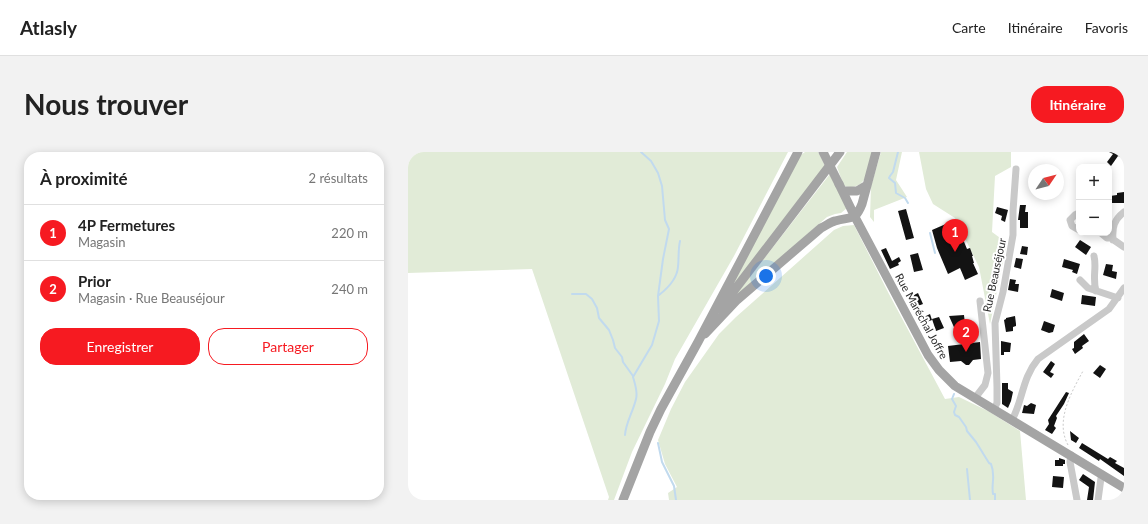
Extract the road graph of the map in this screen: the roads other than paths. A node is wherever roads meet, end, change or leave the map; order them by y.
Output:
1 (798, 152) edge
2 (823, 152) edge
3 (840, 152) edge
4 (876, 152) edge
5 (1016, 169) dead end
6 (867, 185) junction
7 (841, 187) junction
8 (1124, 212) edge
9 (1076, 214) edge
10 (855, 217) junction
11 (1076, 228) edge
12 (1111, 237) edge
13 (1124, 246) edge
14 (1094, 256) dead end
15 (1080, 280) dead end
16 (1124, 288) edge
17 (1096, 291) junction
18 (1118, 298) junction
19 (980, 301) dead end
20 (698, 342) junction
21 (975, 398) junction
22 (994, 409) junction
23 (1012, 420) junction
24 (1069, 454) junction
25 (1102, 474) junction
26 (1124, 488) edge
27 (623, 500) edge
28 (1077, 500) edge
29 (1098, 500) edge

1 - 20 main road
2 - 7 main road, Rue Maréchal Joffre, bridge
3 - 20 main road
4 - 6 main road
5 - 22 street, Rue Beauséjour
6 - 7 main road
6 - 10 main road
7 - 10 main road, Rue Maréchal Joffre
8 - 12 street
9 - 11 street
10 - 20 main road
10 - 21 main road, Rue Maréchal Joffre
12 - 13 street
14 - 17 street
15 - 17 street
16 - 18 street
17 - 18 street
18 - 23 street
19 - 21 street
20 - 27 main road
21 - 22 main road, Rue Maréchal Joffre
22 - 23 main road, Rue Maréchal Joffre
23 - 24 main road, Rue Maréchal Joffre
24 - 25 main road, Rue Maréchal Joffre
24 - 28 street
25 - 26 main road, Rue Maréchal Joffre
25 - 29 street

